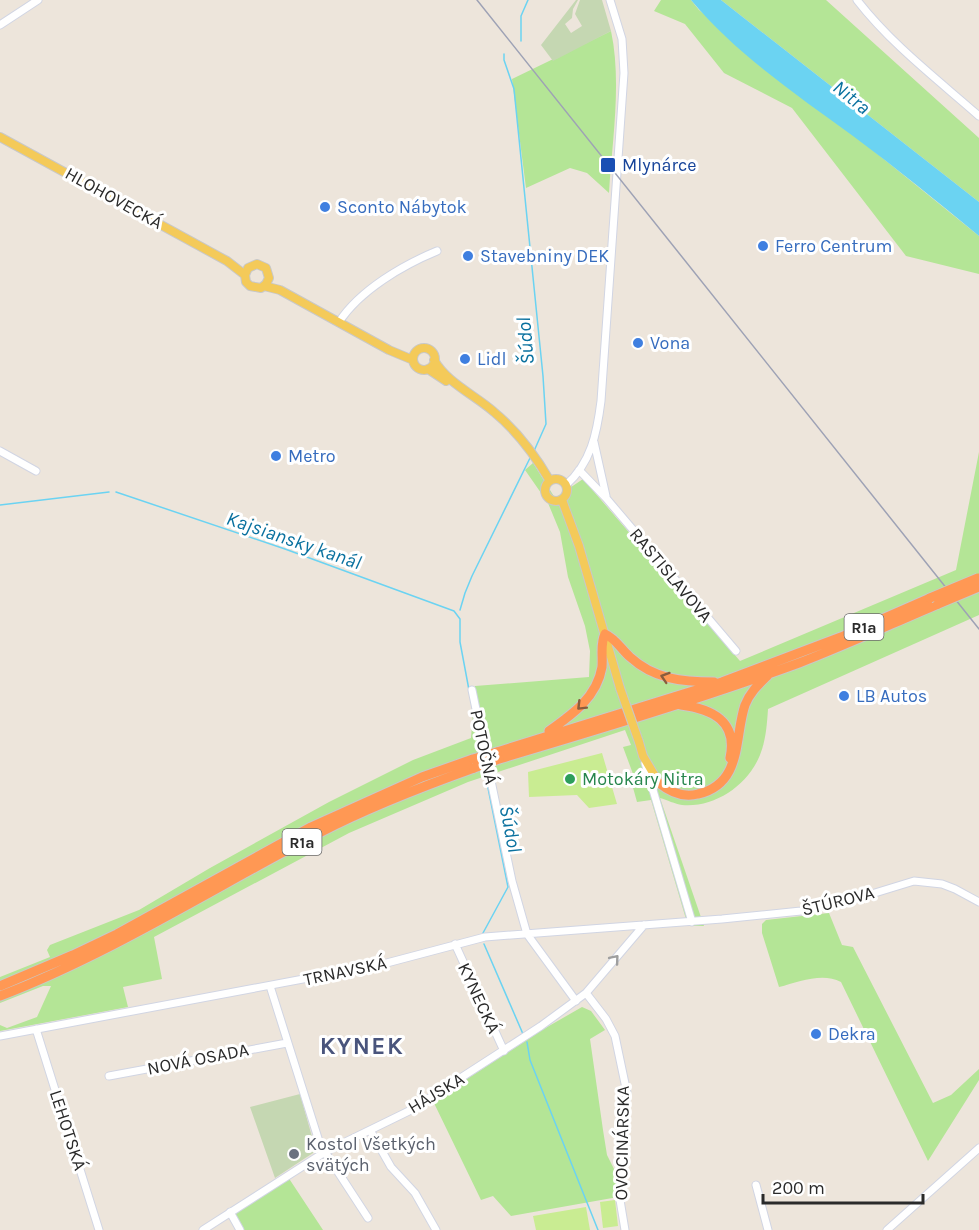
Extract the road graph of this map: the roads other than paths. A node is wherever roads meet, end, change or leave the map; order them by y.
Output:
1 (38, 0) edge
2 (610, 0) edge
3 (857, 0) edge
4 (0, 25) edge
5 (979, 116) edge
6 (0, 137) edge
7 (437, 251) dead end
8 (227, 261) junction
9 (251, 266) junction
10 (244, 275) junction
11 (266, 282) junction
12 (339, 322) junction
13 (414, 356) junction
14 (434, 360) junction
15 (428, 369) junction
16 (594, 442) junction
17 (529, 450) junction
18 (0, 452) edge
19 (579, 470) junction
20 (36, 471) dead end
21 (550, 481) junction
22 (569, 482) junction
23 (606, 498) junction
24 (562, 500) junction
25 (567, 511) junction
26 (979, 578) edge
27 (979, 586) edge
28 (934, 601) junction
29 (605, 634) junction
30 (736, 651) dead end
31 (769, 673) junction
32 (722, 682) junction
33 (472, 690) dead end
34 (678, 705) junction
35 (542, 737) junction
36 (498, 755) junction
37 (473, 763) junction
38 (656, 787) junction
39 (979, 902) edge
40 (692, 922) junction
41 (644, 925) junction
42 (527, 934) junction
43 (455, 944) junction
44 (0, 986) edge
45 (270, 986) junction
46 (586, 993) junction
47 (0, 996) edge
48 (576, 1001) junction
49 (36, 1029) junction
50 (0, 1036) edge
51 (287, 1043) junction
52 (504, 1051) junction
53 (109, 1076) dead end
54 (370, 1130) junction
55 (979, 1148) edge
56 (324, 1153) junction
57 (756, 1185) dead end
58 (230, 1212) junction
59 (368, 1218) dead end
60 (99, 1230) edge
61 (203, 1230) edge
62 (240, 1230) edge
63 (436, 1230) edge
64 (625, 1230) edge
65 (768, 1230) edge
66 (887, 1230) edge

1 - 4 street
2 - 16 street
3 - 5 street
6 - 8 main road, HLOHOVECKÁ
7 - 12 street
8 - 9 main road, HLOHOVECKÁ
8 - 10 main road, HLOHOVECKÁ
9 - 10 main road
9 - 11 main road, HLOHOVECKÁ
10 - 11 main road, HLOHOVECKÁ
11 - 12 main road, HLOHOVECKÁ
12 - 13 main road, HLOHOVECKÁ
13 - 14 main road
13 - 15 main road
14 - 15 main road
14 - 17 main road
15 - 17 main road
16 - 19 street
16 - 23 street, RASTISLAVOVA
17 - 21 main road
18 - 20 street
19 - 22 street
19 - 23 street, RASTISLAVOVA
21 - 22 main road
21 - 24 main road
22 - 24 main road
22 - 25 main road
23 - 30 street, RASTISLAVOVA
24 - 25 main road
25 - 29 main road
26 - 28 highway, R1a, bridge
27 - 28 highway, R1a, bridge
28 - 31 highway, R1a
28 - 32 highway, R1a
32 -> 29 highway
29 -> 35 highway
29 - 38 main road, bridge
31 - 34 highway, R1a
31 - 38 highway
32 - 35 highway, R1a
33 - 42 street, POTOČNÁ
34 - 36 highway, R1a
34 - 38 highway
35 - 36 highway, R1a
36 - 37 highway, R1a, bridge
37 - 44 highway, R1a
37 - 47 highway, R1a
38 - 40 street
39 - 40 street, ŠTÚROVA
40 - 41 street, TRNAVSKÁ
41 - 42 street, TRNAVSKÁ
46 -> 41 street, HÁJSKA
42 - 43 street, TRNAVSKÁ
42 - 48 street, POTOČNÁ
43 - 45 street, TRNAVSKÁ
43 - 52 street, KYNECKÁ
45 - 49 street, TRNAVSKÁ
45 - 51 street
46 - 48 street, HÁJSKA
46 - 64 street, OVOCINÁRSKA
48 - 52 street, HÁJSKA
49 - 50 street, TRNAVSKÁ
49 - 60 street, LEHOTSKÁ
51 - 53 street, NOVÁ OSADA
51 - 56 street
52 - 54 street, HÁJSKA
54 - 56 street, HÁJSKA
54 - 63 street
55 - 66 street
56 - 58 street, HÁJSKA
56 - 59 street
57 - 65 street
58 - 61 street, HÁJSKA
58 - 62 street

